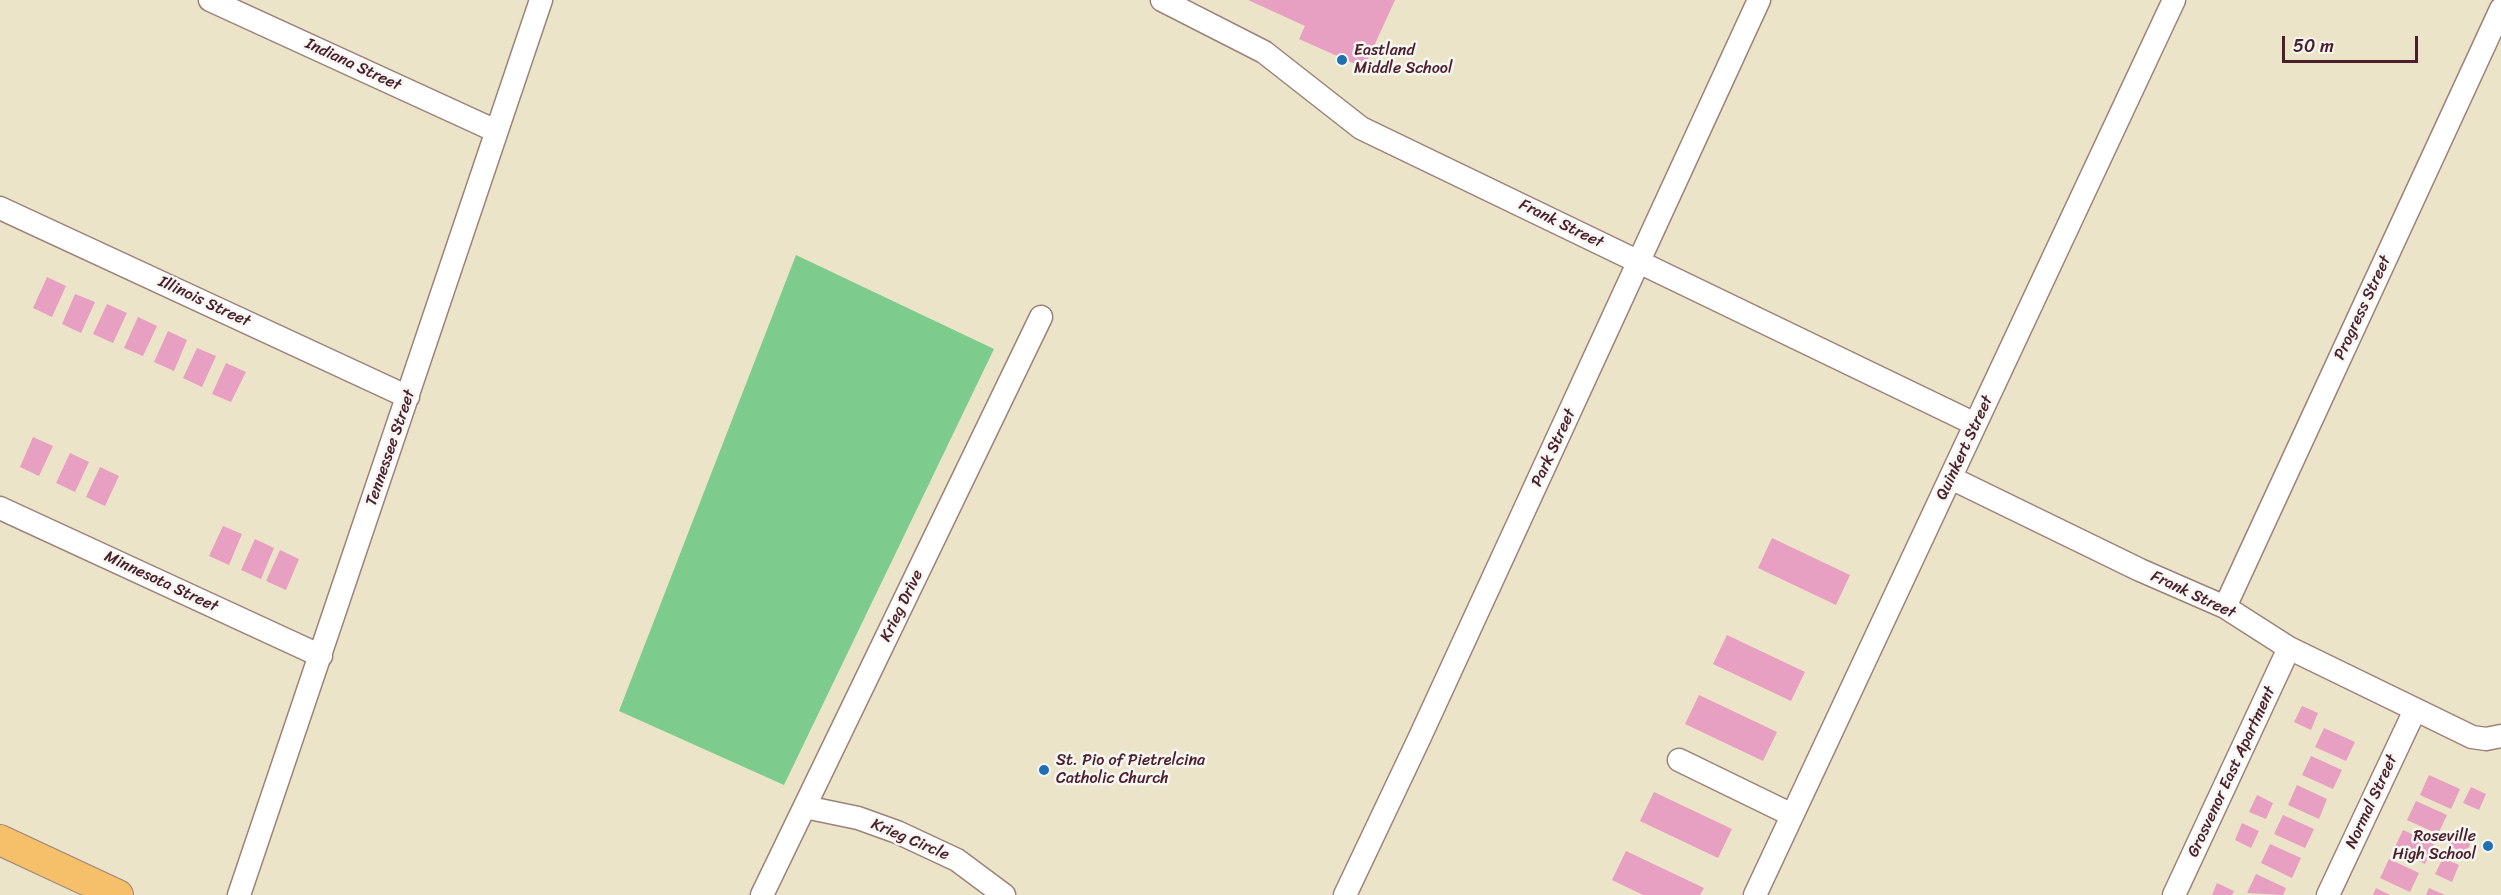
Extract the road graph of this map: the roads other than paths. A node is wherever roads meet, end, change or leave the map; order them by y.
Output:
1 (210, 0) edge
2 (540, 0) edge
3 (1162, 0) edge
4 (1759, 0) edge
5 (2174, 0) edge
6 (2501, 9) edge
7 (496, 131) junction
8 (0, 208) edge
9 (1640, 262) junction
10 (1041, 317) dead end
11 (408, 397) junction
12 (1976, 424) junction
13 (1952, 478) junction
14 (0, 508) edge
15 (2225, 607) junction
16 (2289, 648) junction
17 (321, 656) junction
18 (2415, 710) junction
19 (2500, 737) edge
20 (1679, 760) dead end
21 (805, 807) junction
22 (1792, 815) junction
23 (0, 840) edge
24 (118, 895) edge
25 (239, 895) edge
26 (762, 895) edge
27 (1004, 895) edge
28 (1345, 895) edge
29 (1755, 895) edge
30 (2174, 895) edge
31 (2328, 895) edge

1 - 7 street, Indiana Street
2 - 7 street, Tennessee Street
3 - 9 street, Frank Street
4 - 9 street, Park Street
5 - 12 street, Quinkert Street
6 - 15 street, Progress Street
7 - 11 street, Tennessee Street
8 - 11 street, Illinois Street
9 - 12 street, Frank Street
9 - 28 street, Park Street
10 - 21 street, Krieg Drive
11 - 17 street, Tennessee Street
12 - 13 street, Quinkert Street
13 - 15 street, Frank Street
13 - 22 street, Quinkert Street
14 - 17 street, Minnesota Street
15 - 16 street, Frank Street
16 - 18 street, Frank Street
16 - 30 street, Grosvenor East Apartment
17 - 25 street, Tennessee Street
18 - 19 street, Frank Street
18 - 31 street, Normal Street
20 - 22 street
21 - 26 street, Krieg Drive
21 - 27 street, Krieg Circle
22 - 29 street, Quinkert Street
23 - 24 main road

